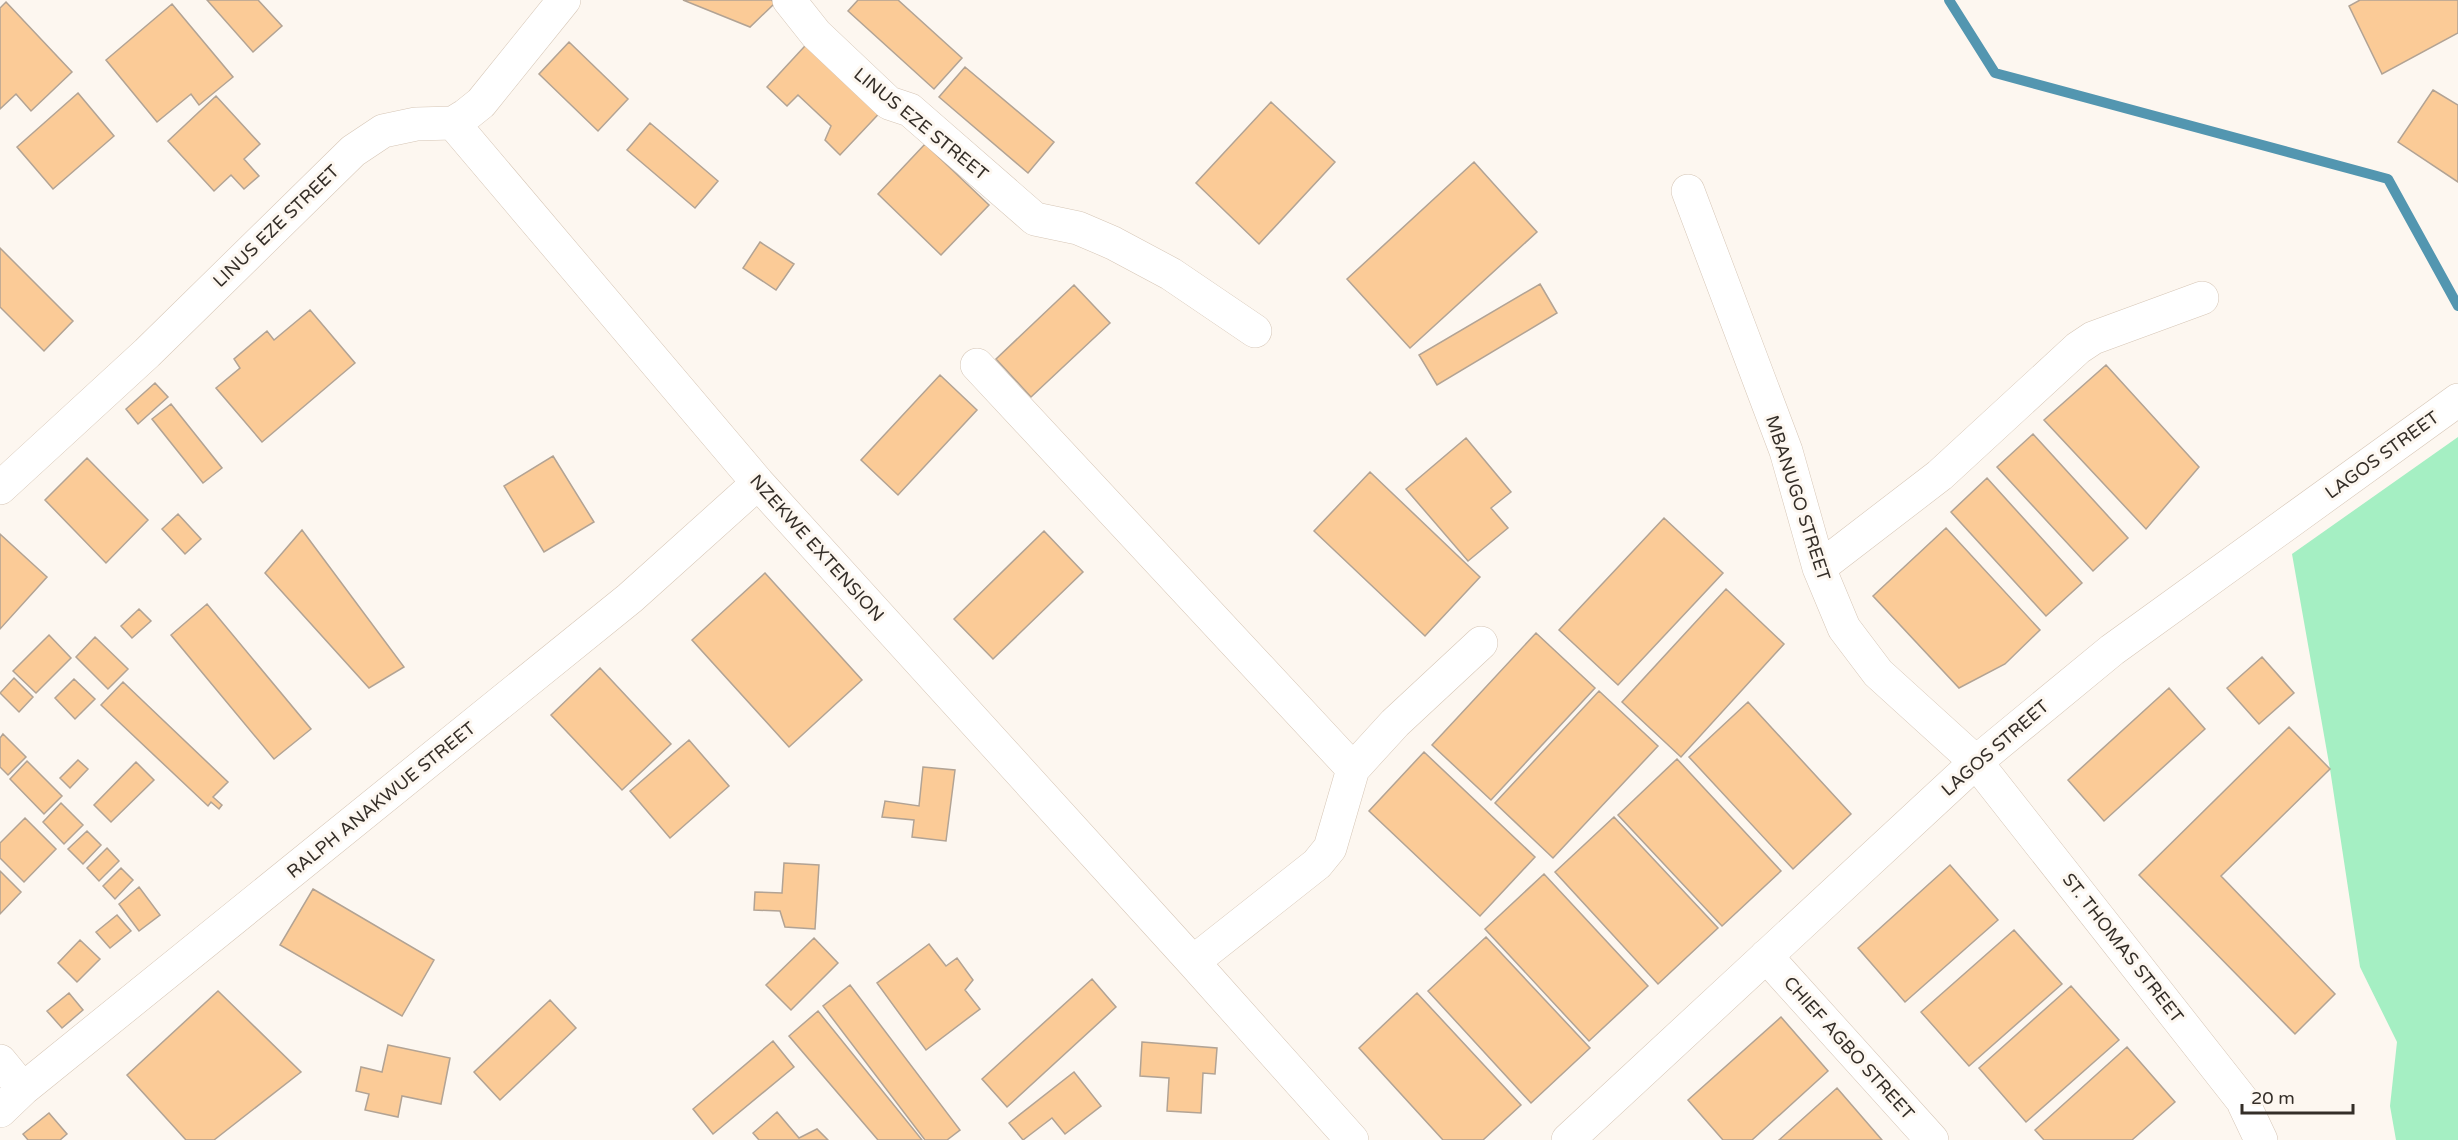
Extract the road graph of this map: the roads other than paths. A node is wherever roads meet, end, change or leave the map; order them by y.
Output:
1 (564, 0) edge
2 (789, 0) edge
3 (453, 123) junction
4 (1688, 191) dead end
5 (2202, 298) dead end
6 (1256, 332) dead end
7 (977, 365) dead end
8 (2458, 400) edge
9 (758, 483) junction
10 (0, 488) edge
11 (1819, 568) junction
12 (1481, 643) dead end
13 (1976, 762) junction
14 (1353, 769) junction
15 (1767, 956) junction
16 (1193, 962) junction
17 (0, 1061) edge
18 (23, 1089) junction
19 (0, 1112) edge
20 (1352, 1140) edge
21 (1568, 1140) edge
22 (1932, 1140) edge
23 (2261, 1140) edge

1 - 3 street
2 - 6 street, LINUS EZE STREET
3 - 9 street, NZEKWE EXTENSION
3 - 10 street, LINUS EZE STREET
4 - 11 street, MBANUGO STREET
5 - 11 street
7 - 14 street
8 - 13 street, LAGOS STREET
9 - 16 street, NZEKWE EXTENSION
9 - 18 street, RALPH ANAKWUE STREET
11 - 13 street, MBANUGO STREET
12 - 14 street
13 - 15 street, LAGOS STREET
13 - 23 street, ST. THOMAS STREET
14 - 16 street
15 - 21 street, LAGOS STREET
15 - 22 street, CHIEF AGBO STREET
16 - 20 street, NZEKWE EXTENSION
17 - 18 street
18 - 19 street, RALPH ANAKWUE STREET

